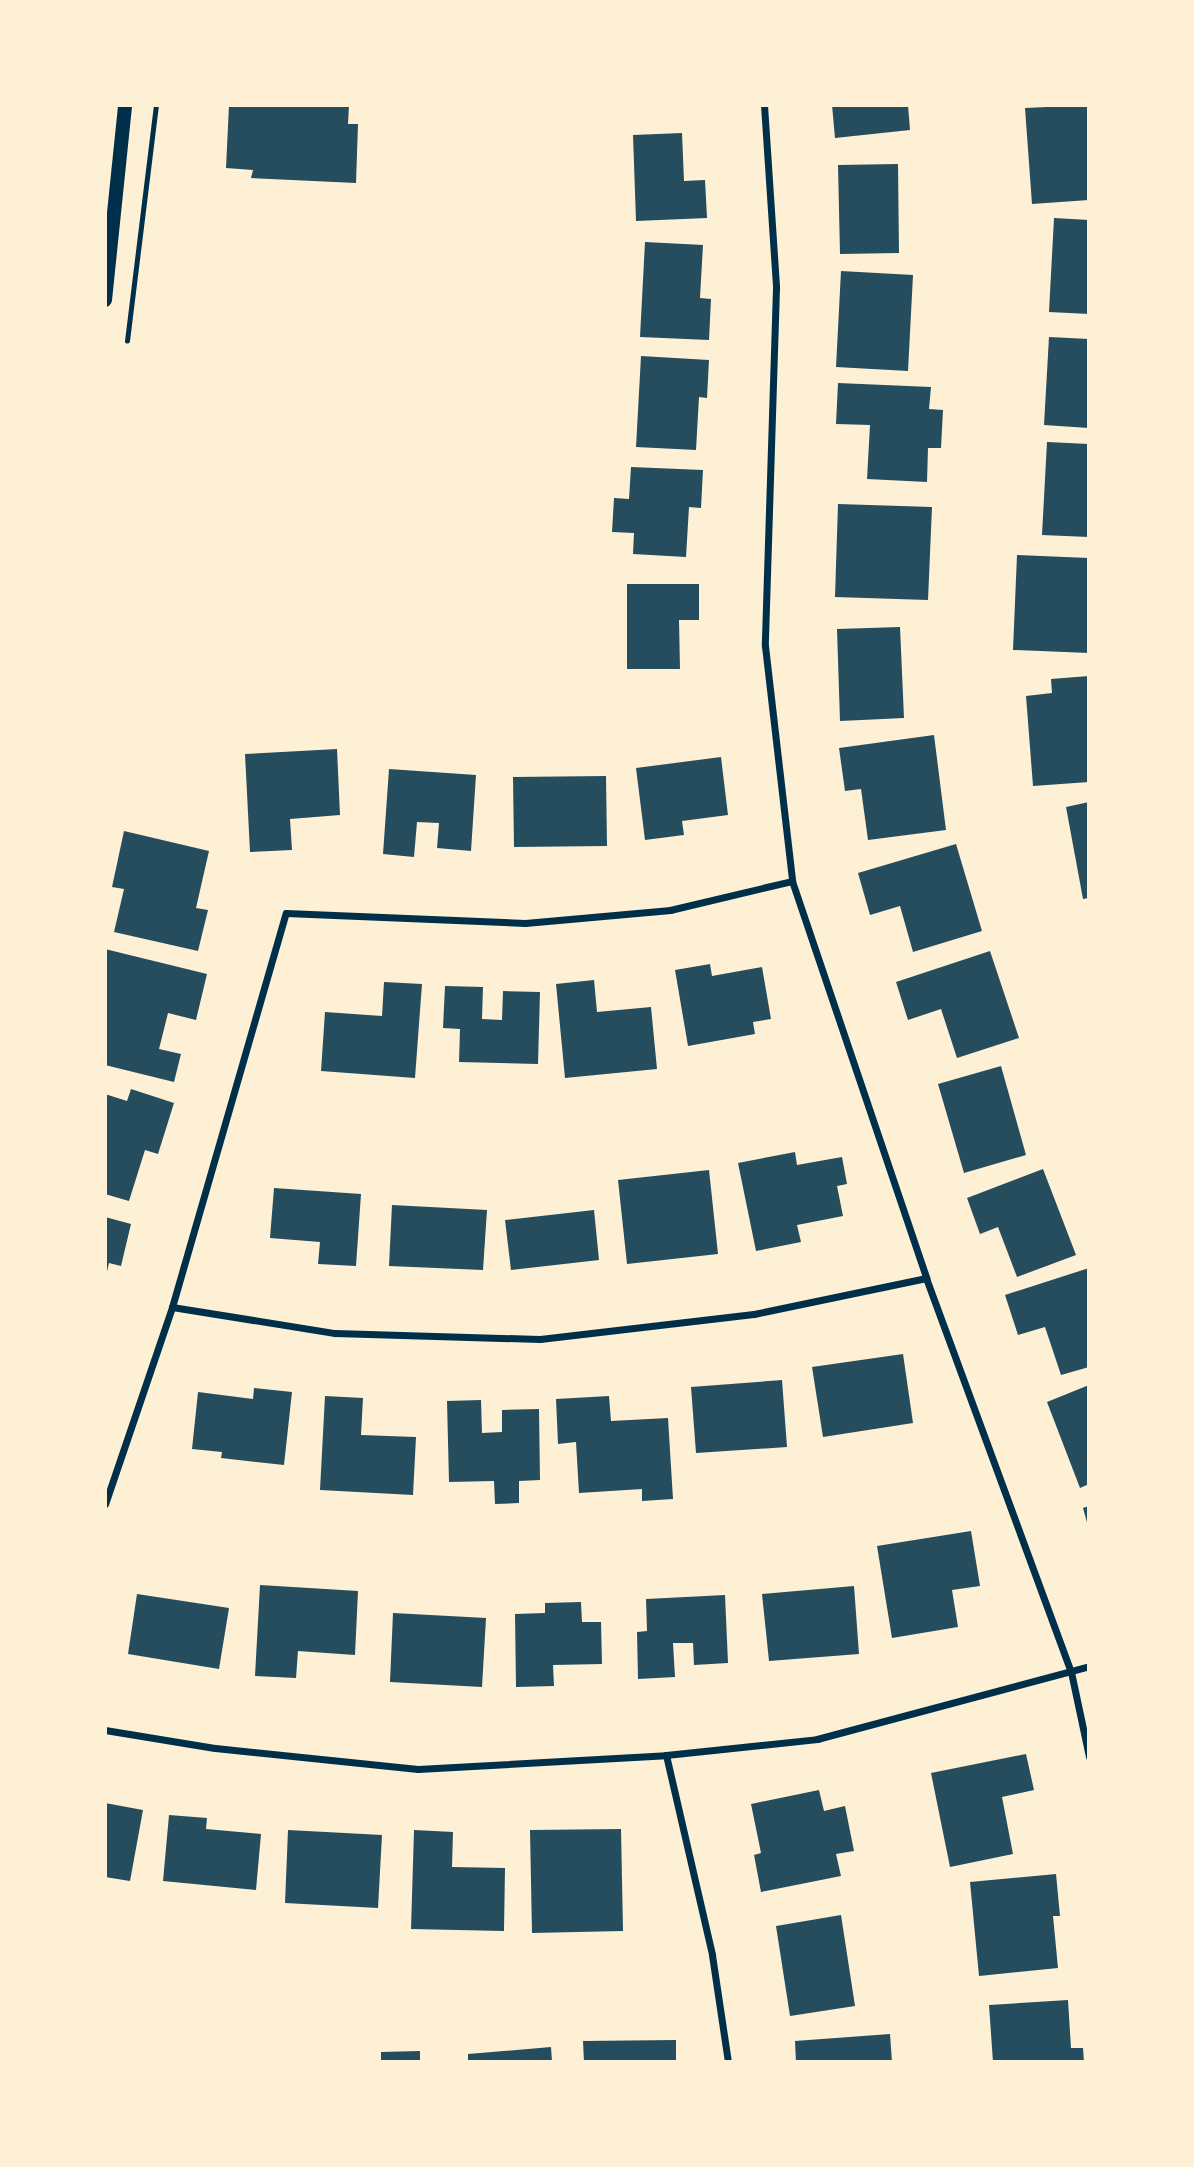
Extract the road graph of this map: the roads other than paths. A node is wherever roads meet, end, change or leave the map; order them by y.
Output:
1 (125, 105) edge
2 (764, 105) edge
3 (105, 300) edge
4 (792, 881) junction
5 (926, 1278) junction
6 (172, 1307) junction
7 (105, 1504) edge
8 (1089, 1666) edge
9 (1072, 1671) junction
10 (105, 1730) edge
11 (666, 1755) junction
12 (1089, 1757) edge
13 (728, 2062) edge

1 - 3 main road
2 - 4 street
4 - 5 street
4 - 6 street
5 - 6 street
5 - 9 street
6 - 7 street
8 - 9 street
9 - 11 street
9 - 12 street
10 - 11 street
11 - 13 street

